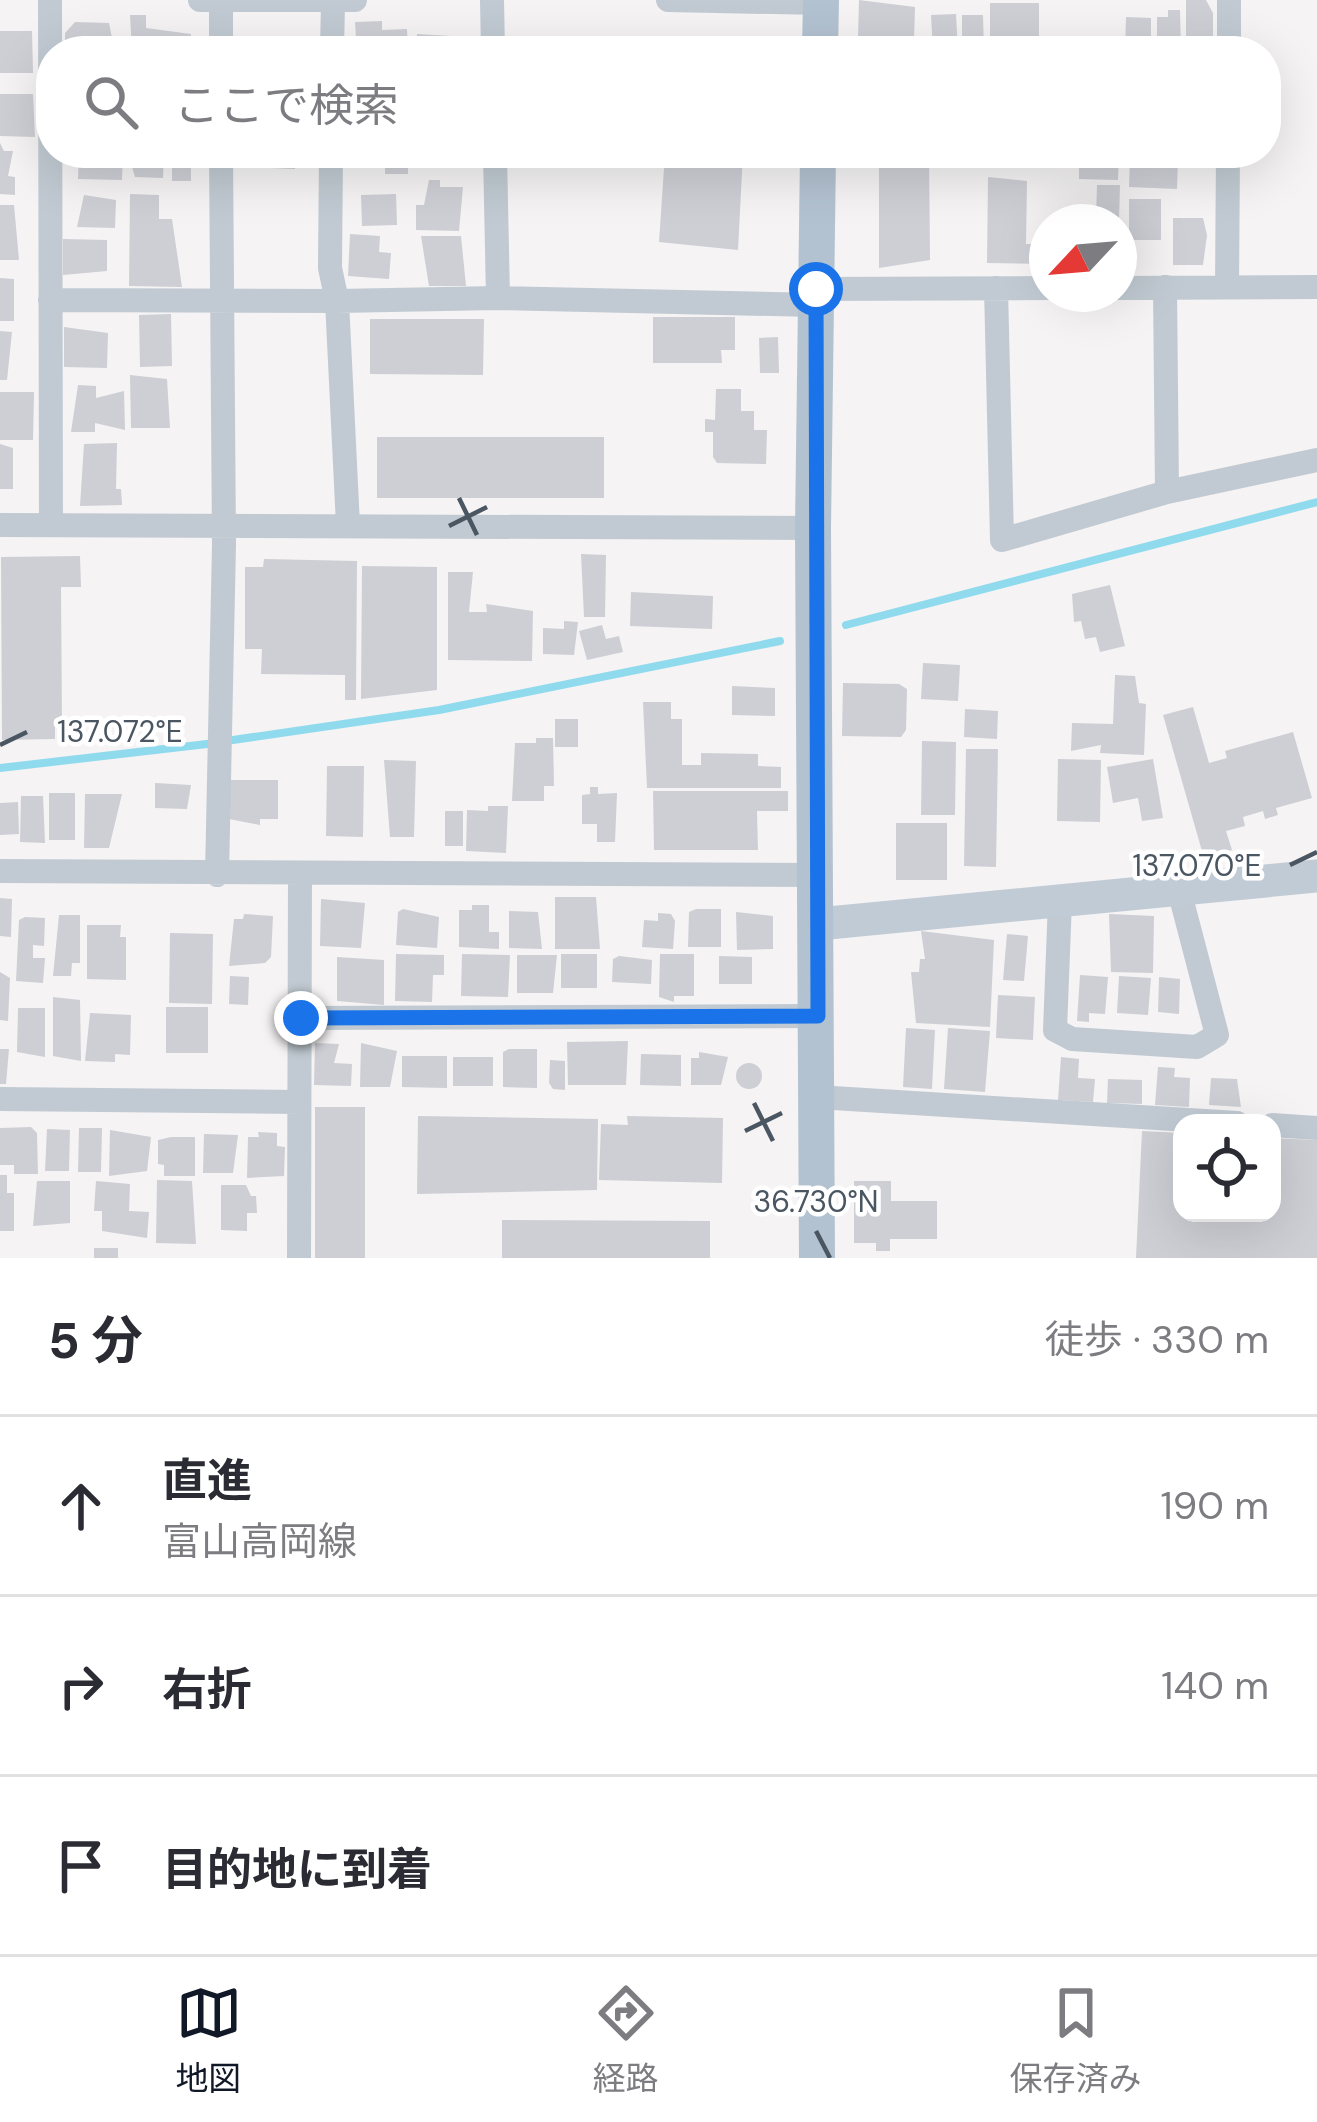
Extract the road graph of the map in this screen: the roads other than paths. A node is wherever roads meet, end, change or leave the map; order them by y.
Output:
1 (50, 0) edge
2 (200, 0) edge
3 (221, 0) edge
4 (355, 0) edge
5 (492, 0) edge
6 (668, 0) edge
7 (1229, 0) edge
8 (333, 1) edge
9 (821, 2) edge
10 (50, 36) edge
11 (221, 36) edge
12 (332, 36) edge
13 (493, 36) edge
14 (820, 36) edge
15 (1228, 36) edge
16 (50, 168) edge
17 (221, 168) edge
18 (332, 168) edge
19 (495, 168) edge
20 (818, 168) edge
21 (1228, 168) edge
22 (1165, 287) junction
23 (1227, 287) junction
24 (1317, 287) edge
25 (996, 288) junction
26 (1029, 288) edge
27 (1137, 288) edge
28 (816, 297) junction
29 (220, 298) junction
30 (498, 298) junction
31 (50, 300) junction
32 (337, 301) junction
33 (1317, 460) edge
34 (1167, 492) junction
35 (222, 524) junction
36 (0, 525) edge
37 (51, 525) junction
38 (348, 525) junction
39 (813, 528) junction
40 (0, 871) edge
41 (218, 874) junction
42 (300, 874) junction
43 (817, 875) junction
44 (1317, 876) edge
45 (1179, 890) junction
46 (1060, 901) junction
47 (818, 924) junction
48 (818, 1016) junction
49 (301, 1018) junction
50 (817, 1097) junction
51 (0, 1099) edge
52 (299, 1102) junction
53 (1173, 1119) edge
54 (1281, 1126) edge
55 (1317, 1128) edge
56 (299, 1258) edge
57 (817, 1258) edge

1 - 10 street
2 - 3 street
3 - 8 street
3 - 11 street
4 - 8 street
5 - 13 street
6 - 9 street
7 - 15 street
8 - 12 street
9 - 14 main road
16 - 31 street
17 - 29 street
18 - 32 street
19 - 30 street
20 - 28 main road
21 - 23 street
22 - 23 street
22 - 27 street
22 - 34 street
23 - 24 street
25 - 26 street
25 - 28 street
25 - 34 street
28 - 30 street
28 - 39 main road
29 - 31 street
29 - 32 street
29 - 35 street
30 - 32 street
31 - 37 street
32 - 38 street
33 - 34 street
35 - 37 street
35 - 38 street
35 - 41 street
36 - 37 street
38 - 39 street
39 - 43 main road
40 - 41 street
41 - 42 street
42 - 43 street
42 - 49 street
43 - 47 main road
44 - 45 street
45 - 46 street
45 - 46 street
46 - 47 street
47 - 48 main road
48 - 49 street
48 - 50 main road
49 - 52 street
50 - 53 street
50 - 57 main road
51 - 52 street
52 - 56 street
54 - 55 street

